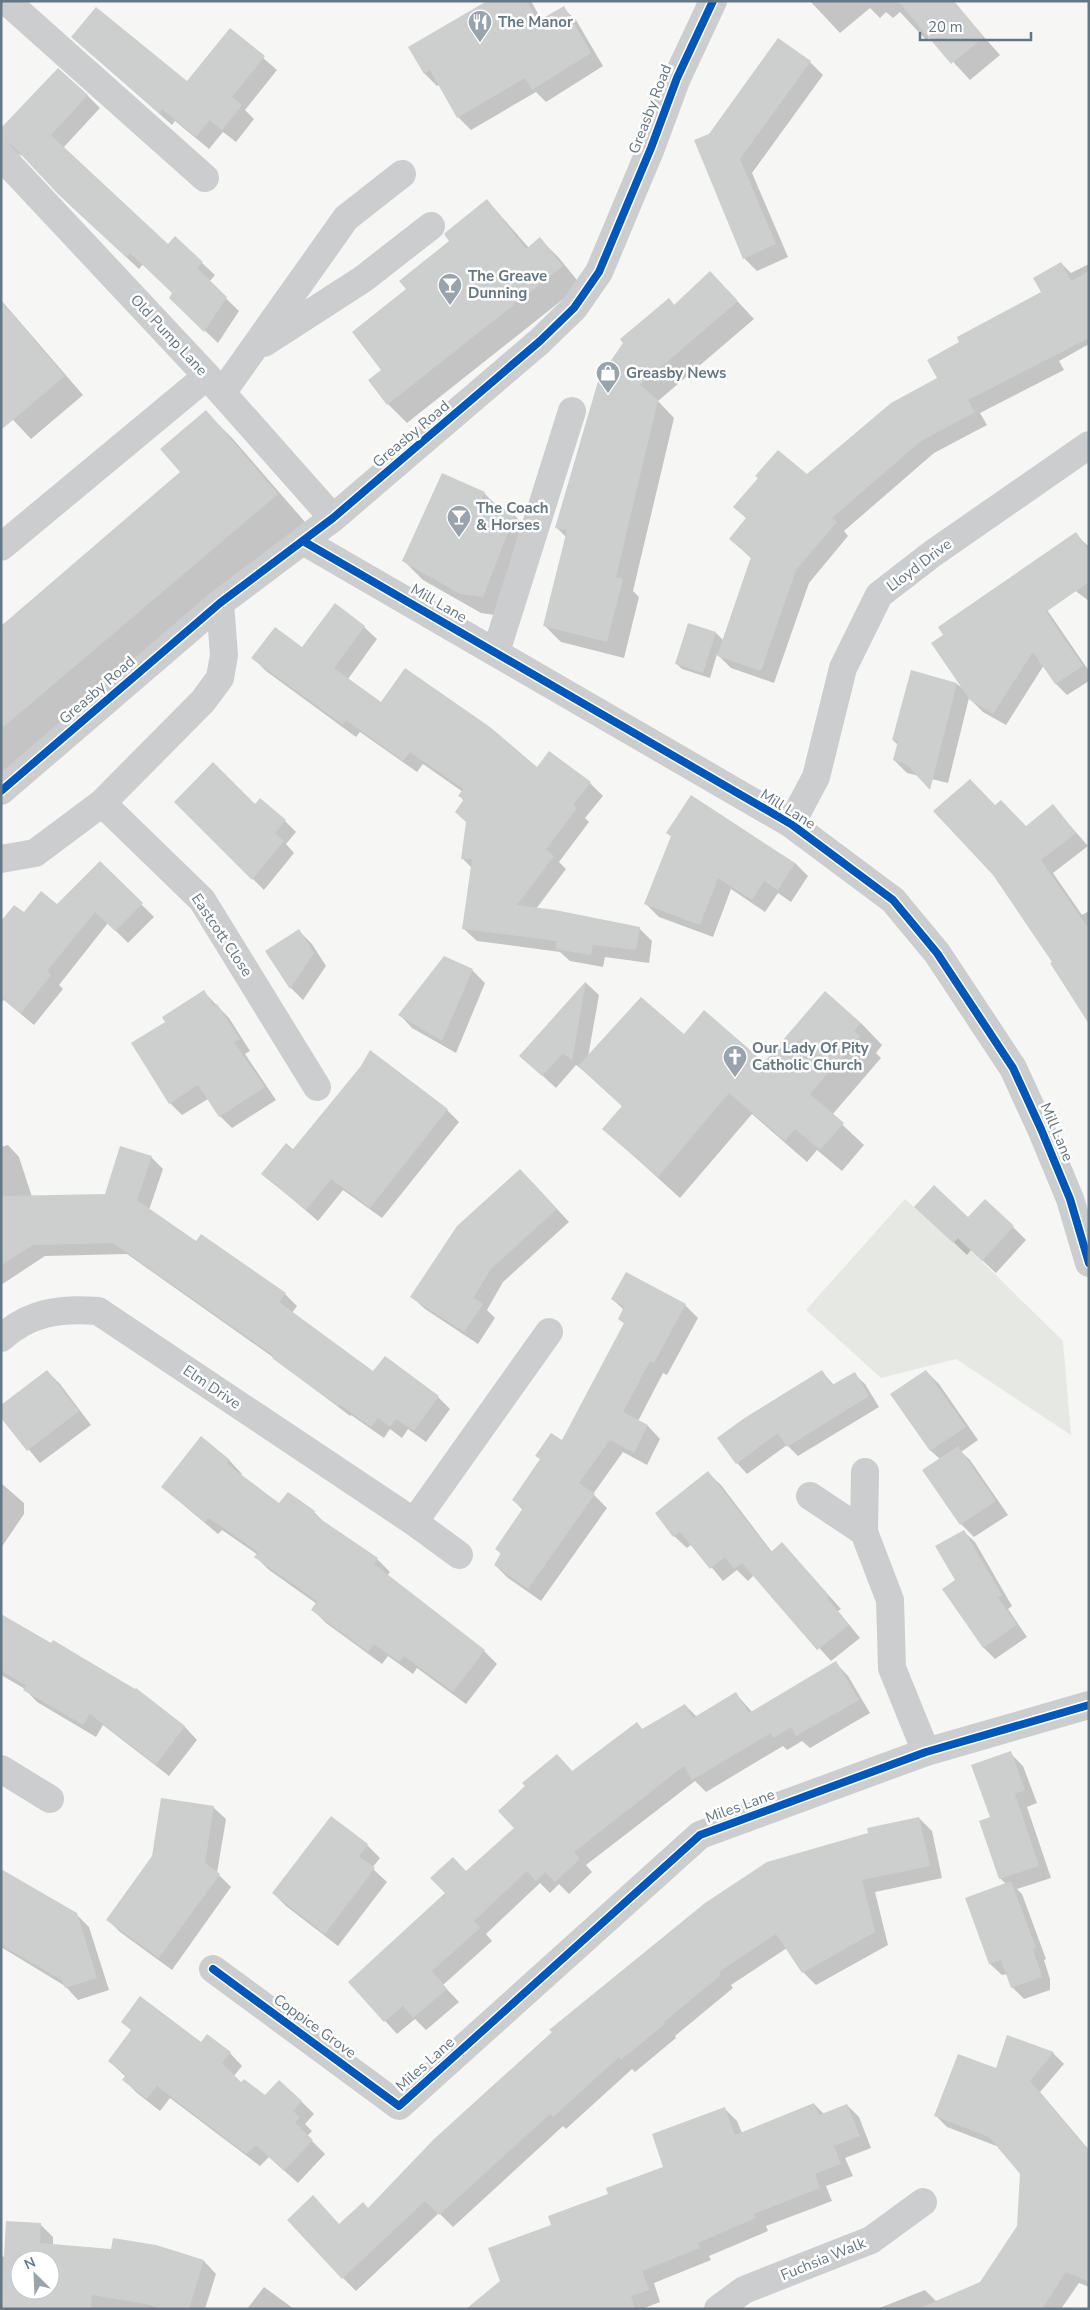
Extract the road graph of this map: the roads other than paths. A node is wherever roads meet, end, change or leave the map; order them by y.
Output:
1 (709, 3) edge
2 (11, 7) edge
3 (1, 156) edge
4 (402, 174) dead end
5 (205, 178) dead end
6 (431, 226) dead end
7 (250, 352) junction
8 (215, 384) junction
9 (572, 411) dead end
10 (1085, 452) edge
11 (333, 518) junction
12 (303, 540) junction
13 (1, 547) edge
14 (220, 602) junction
15 (496, 652) junction
16 (1, 791) edge
17 (102, 802) junction
18 (791, 824) junction
19 (1, 858) edge
20 (317, 1087) dead end
21 (1089, 1263) edge
22 (548, 1332) dead end
23 (1, 1338) edge
24 (865, 1472) dead end
25 (810, 1496) dead end
26 (414, 1522) junction
27 (864, 1532) junction
28 (459, 1556) dead end
29 (1089, 1706) edge
30 (926, 1752) junction
31 (1, 1769) edge
32 (50, 1799) dead end
33 (214, 1970) dead end
34 (399, 2106) joint
35 (923, 2202) dead end
36 (718, 2309) edge

1 - 11 street, Greasby Road
2 - 5 street
3 - 8 street, Old Pump Lane
4 - 7 street
6 - 7 street
7 - 8 street
8 - 11 street, Old Pump Lane
8 - 13 street
9 - 15 street
10 - 18 street, Lloyd Drive
11 - 12 street, Greasby Road
12 - 14 street, Greasby Road
12 - 15 street, Mill Lane
14 - 16 street, Greasby Road
14 - 17 street
15 - 18 street, Mill Lane
17 - 19 street
17 - 20 street, Eastcott Close
18 - 21 street, Mill Lane
22 - 26 street
23 - 26 street, Elm Drive
24 - 27 street
25 - 27 street
26 - 28 street, Elm Drive
27 - 30 street
29 - 30 street, Miles Lane
30 - 34 street, Miles Lane
31 - 32 street
33 - 34 street, Coppice Grove
35 - 36 street, Fuchsia Walk

